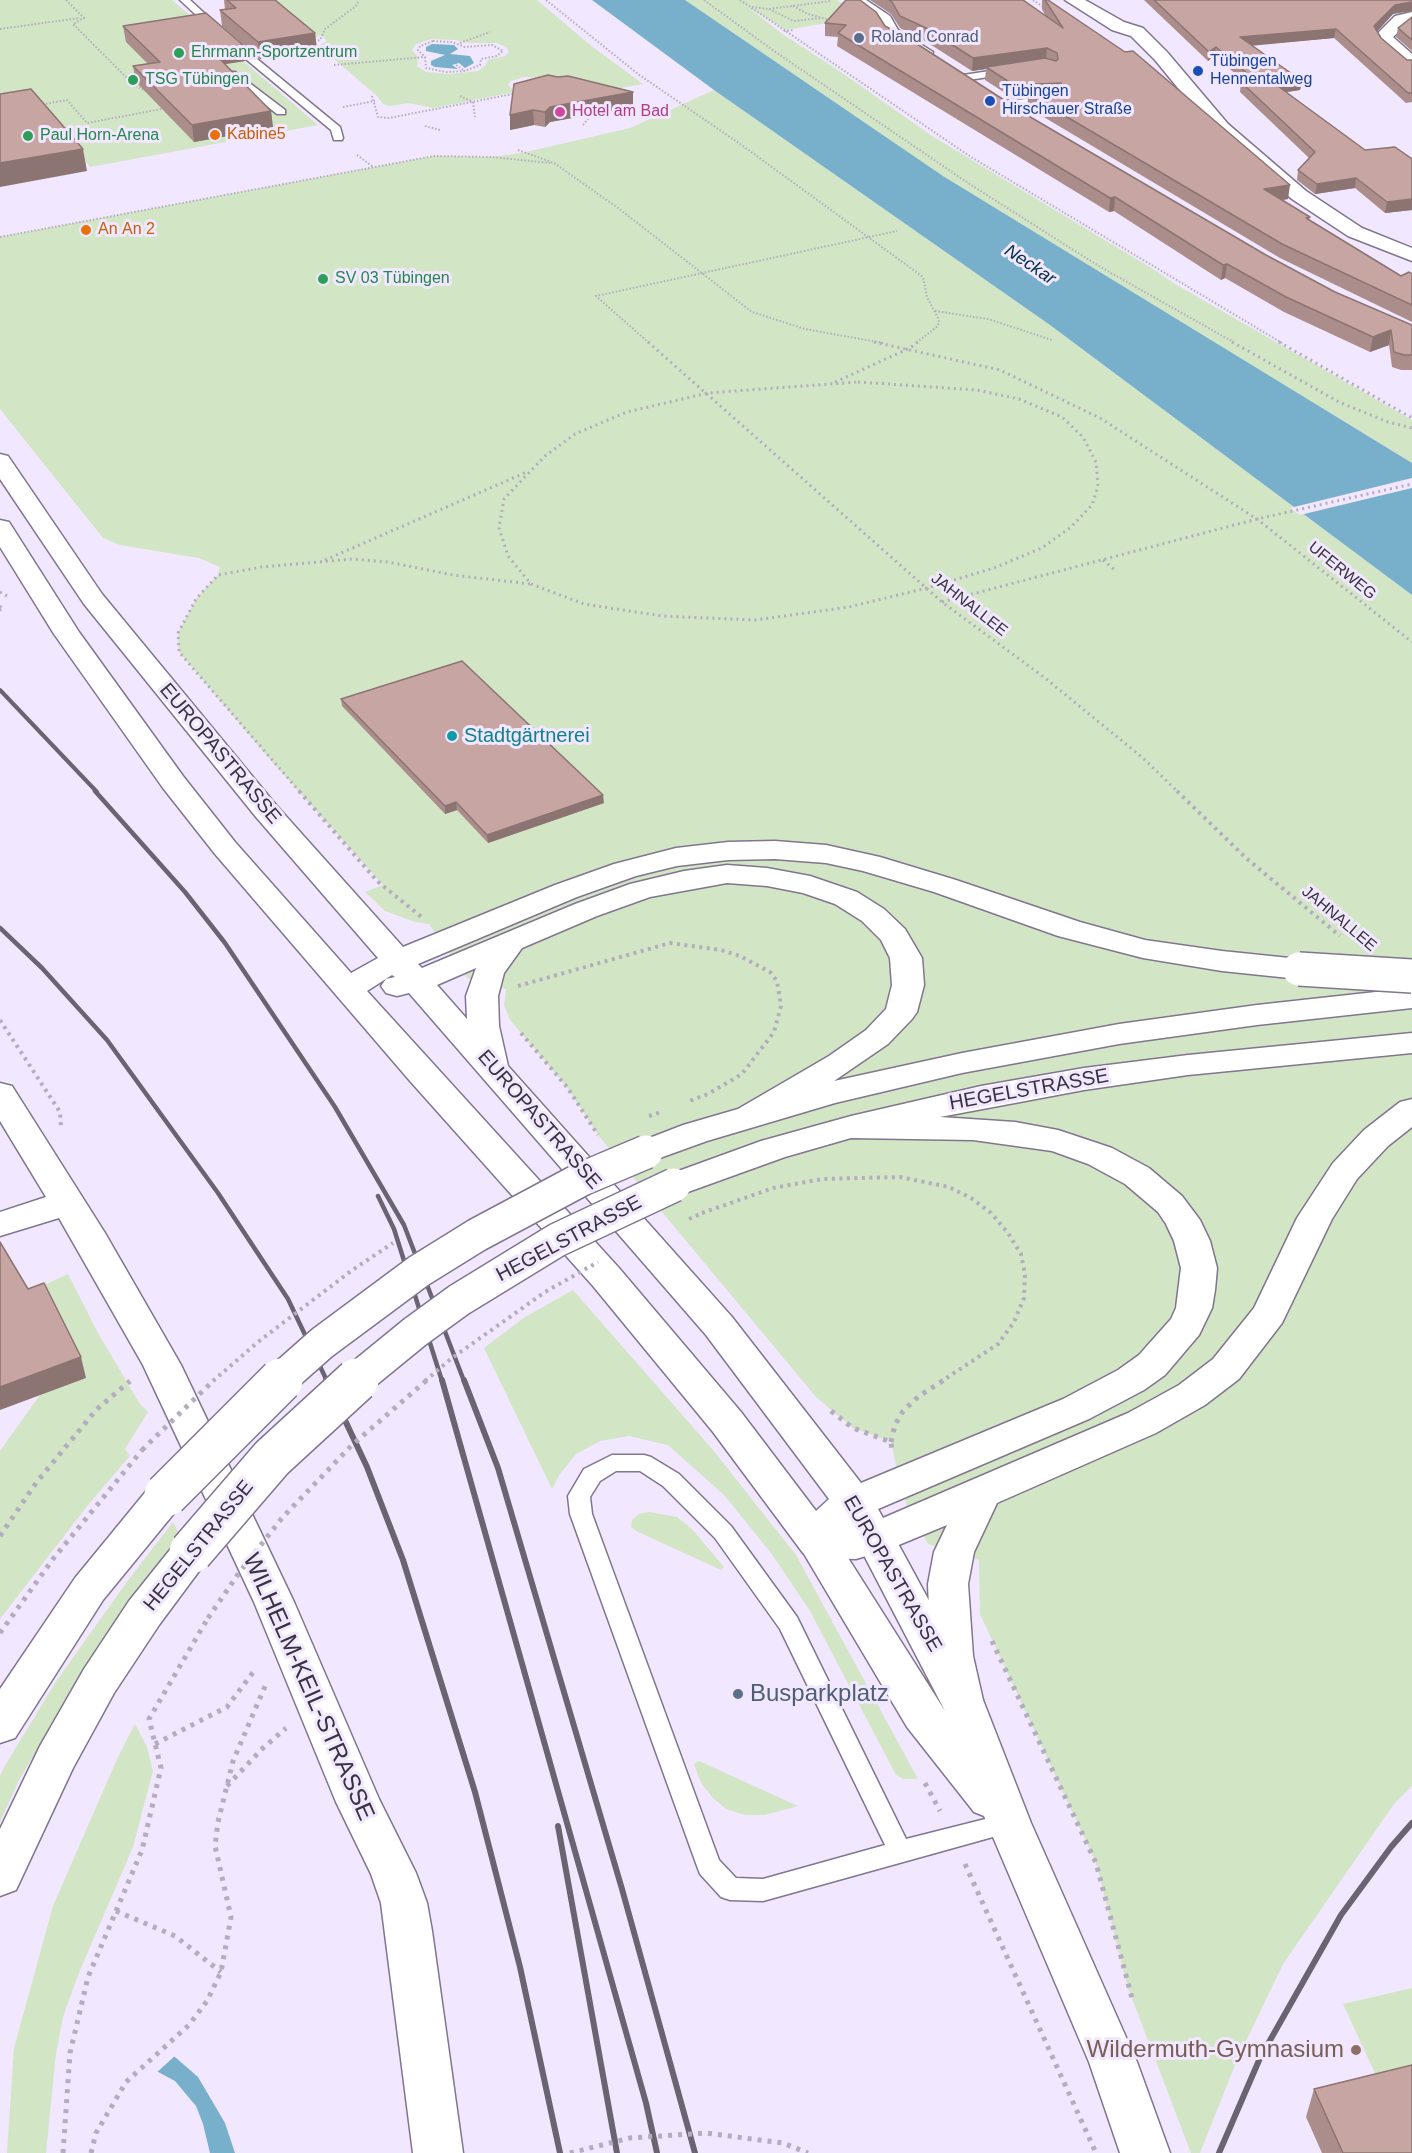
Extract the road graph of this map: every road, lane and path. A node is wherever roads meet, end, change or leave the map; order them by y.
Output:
1 (66, 0) edge
2 (185, 0) edge
3 (359, 0) edge
4 (546, 0) edge
5 (704, 0) edge
6 (740, 0) edge
7 (855, 0) edge
8 (1033, 0) edge
9 (1073, 0) edge
10 (1102, 0) edge
11 (825, 1) edge
12 (793, 5) junction
13 (751, 7) junction
14 (769, 9) junction
15 (1048, 9) edge
16 (1412, 17) edge
17 (84, 18) junction
18 (822, 18) junction
19 (837, 22) edge
20 (0, 29) edge
21 (794, 30) dead end
22 (784, 31) junction
23 (490, 32) dead end
24 (1137, 32) junction
25 (459, 43) junction
26 (313, 48) edge
27 (425, 57) junction
28 (257, 63) junction
29 (1412, 63) edge
30 (246, 65) dead end
31 (334, 65) dead end
32 (456, 65) dead end
33 (951, 70) junction
34 (1022, 70) edge
35 (218, 71) edge
36 (465, 71) junction
37 (527, 91) edge
38 (147, 92) edge
39 (284, 96) dead end
40 (372, 96) dead end
41 (460, 96) dead end
42 (993, 97) junction
43 (266, 99) junction
44 (1055, 100) edge
45 (473, 102) junction
46 (33, 105) edge
47 (174, 107) edge
48 (281, 112) dead end
49 (412, 114) junction
50 (591, 115) edge
51 (475, 117) dead end
52 (417, 118) dead end
53 (1030, 121) edge
54 (583, 125) edge
55 (425, 126) dead end
56 (440, 130) dead end
57 (242, 133) edge
58 (338, 138) dead end
59 (251, 141) edge
60 (518, 150) dead end
61 (357, 154) dead end
62 (554, 163) junction
63 (373, 167) junction
64 (897, 231) dead end
65 (0, 237) edge
66 (866, 237) junction
67 (1412, 255) edge
68 (700, 271) junction
69 (934, 311) junction
70 (1052, 340) dead end
71 (910, 348) junction
72 (832, 384) junction
73 (708, 393) junction
74 (1412, 418) edge
75 (1412, 429) edge
76 (0, 461) edge
77 (531, 471) junction
78 (1412, 484) edge
79 (1257, 519) junction
80 (0, 527) edge
81 (1103, 560) junction
82 (320, 562) junction
83 (1116, 571) dead end
84 (531, 584) junction
85 (927, 588) junction
86 (0, 592) edge
87 (16, 601) dead end
88 (942, 602) junction
89 (1412, 642) edge
90 (1343, 938) dead end
91 (512, 940) junction
92 (440, 942) junction
93 (408, 971) junction
94 (1412, 976) edge
95 (514, 987) dead end
96 (348, 989) junction
97 (1412, 998) edge
98 (0, 1020) edge
99 (1401, 1044) edge
100 (495, 1070) junction
101 (0, 1094) edge
102 (680, 1105) dead end
103 (670, 1108) dead end
104 (1412, 1110) edge
105 (60, 1112) dead end
106 (661, 1112) dead end
107 (750, 1116) junction
108 (851, 1127) junction
109 (66, 1203) junction
110 (683, 1222) dead end
111 (0, 1224) edge
112 (602, 1261) dead end
113 (566, 1274) dead end
114 (574, 1283) dead end
115 (133, 1378) dead end
116 (891, 1442) dead end
117 (142, 1450) dead end
118 (982, 1494) junction
119 (854, 1503) junction
120 (0, 1536) edge
121 (875, 1538) junction
122 (817, 1542) junction
123 (0, 1633) edge
124 (254, 1671) dead end
125 (269, 1677) dead end
126 (962, 1700) junction
127 (293, 1722) dead end
128 (0, 1725) edge
129 (155, 1744) junction
130 (920, 1774) dead end
131 (227, 1786) junction
132 (1009, 1823) junction
133 (953, 1837) junction
134 (900, 1851) junction
135 (0, 1876) edge
136 (116, 1911) junction
137 (221, 1972) junction
138 (63, 2153) edge
139 (91, 2153) edge
140 (438, 2153) edge
141 (570, 2153) edge
142 (808, 2153) edge
143 (1096, 2153) edge
144 (1145, 2153) edge

1 - 17 path
2 - 28 lane
3 - 26 path
4 - 66 path
5 - 75 path
6 - 13 path
7 - 33 main road
8 - 15 path
9 - 24 main road
10 - 24 main road
11 - 12 path
12 - 14 path
12 - 18 path
13 - 14 path
13 - 22 path
14 - 18 path
16 - 29 main road
17 - 20 path
17 - 38 path
18 - 19 path
21 - 22 path
22 - 74 path
23 - 25 path
24 - 67 main road
25 - 27 path
25 - 36 path
27 - 31 path
27 - 36 path
28 - 30 lane
28 - 58 lane
32 - 36 path
33 - 34 lane
33 - 42 main road
35 - 43 lane
37 - 45 path
39 - 43 lane
40 - 49 path
41 - 45 path
42 - 44 lane
42 - 53 main road
43 - 48 lane
45 - 49 path
45 - 51 path
46 - 47 path
49 - 52 path
50 - 54 path
55 - 56 path
57 - 59 path
60 - 62 path
61 - 63 path
62 - 63 path
62 - 68 path, UFERWEG
63 - 65 path
64 - 66 path
66 - 68 path
66 - 69 path
68 - 71 path, UFERWEG
68 - 73 path, JAHNALLEE
69 - 70 path
69 - 71 path
71 - 72 path
71 - 79 path, UFERWEG
72 - 73 path
72 - 85 path
73 - 77 path
73 - 85 path, JAHNALLEE
76 - 93 main road, EUROPASTRASSE
77 - 82 path
77 - 84 path
78 - 79 path
79 - 81 path
79 - 89 path, UFERWEG
80 - 96 main road, EUROPASTRASSE
81 - 83 path
81 - 88 path
82 - 84 path
82 - 92 path
84 - 85 path
85 - 88 path, JAHNALLEE
86 - 87 path
88 - 90 path, JAHNALLEE
91 - 93 main road
91 - 100 main road
91 - 107 main road
92 - 93 main road
92 - 94 main road, bridge
93 - 96 main road
93 - 100 main road, EUROPASTRASSE
95 - 102 path
96 - 122 main road, EUROPASTRASSE
97 - 107 main road, HEGELSTRASSE
98 - 105 path
99 - 108 main road, HEGELSTRASSE
100 - 119 main road, EUROPASTRASSE
101 - 109 main road, WILHELM-KEIL-STRASSE
103 - 106 path
104 - 118 main road
107 - 128 main road, HEGELSTRASSE, bridge
108 - 119 main road
108 - 135 main road, HEGELSTRASSE, bridge
109 - 111 main road
109 - 140 main road, WILHELM-KEIL-STRASSE
110 - 116 path, bridge
112 - 129 path, bridge
113 - 114 path
115 - 120 path
117 - 123 path
118 - 121 main road
118 - 126 main road
119 - 121 main road, EUROPASTRASSE
119 - 122 main road
121 - 122 main road
121 - 126 main road, EUROPASTRASSE
122 - 132 main road, EUROPASTRASSE
124 - 129 path
125 - 131 path
126 - 132 main road, EUROPASTRASSE
127 - 131 path
129 - 136 path
130 - 133 path
131 - 137 path
132 - 133 lane
132 - 144 main road, EUROPASTRASSE
133 - 134 lane
133 - 143 path
134 - 134 lane
136 - 137 path
136 - 138 path
137 - 139 path
141 - 142 path, bridge

